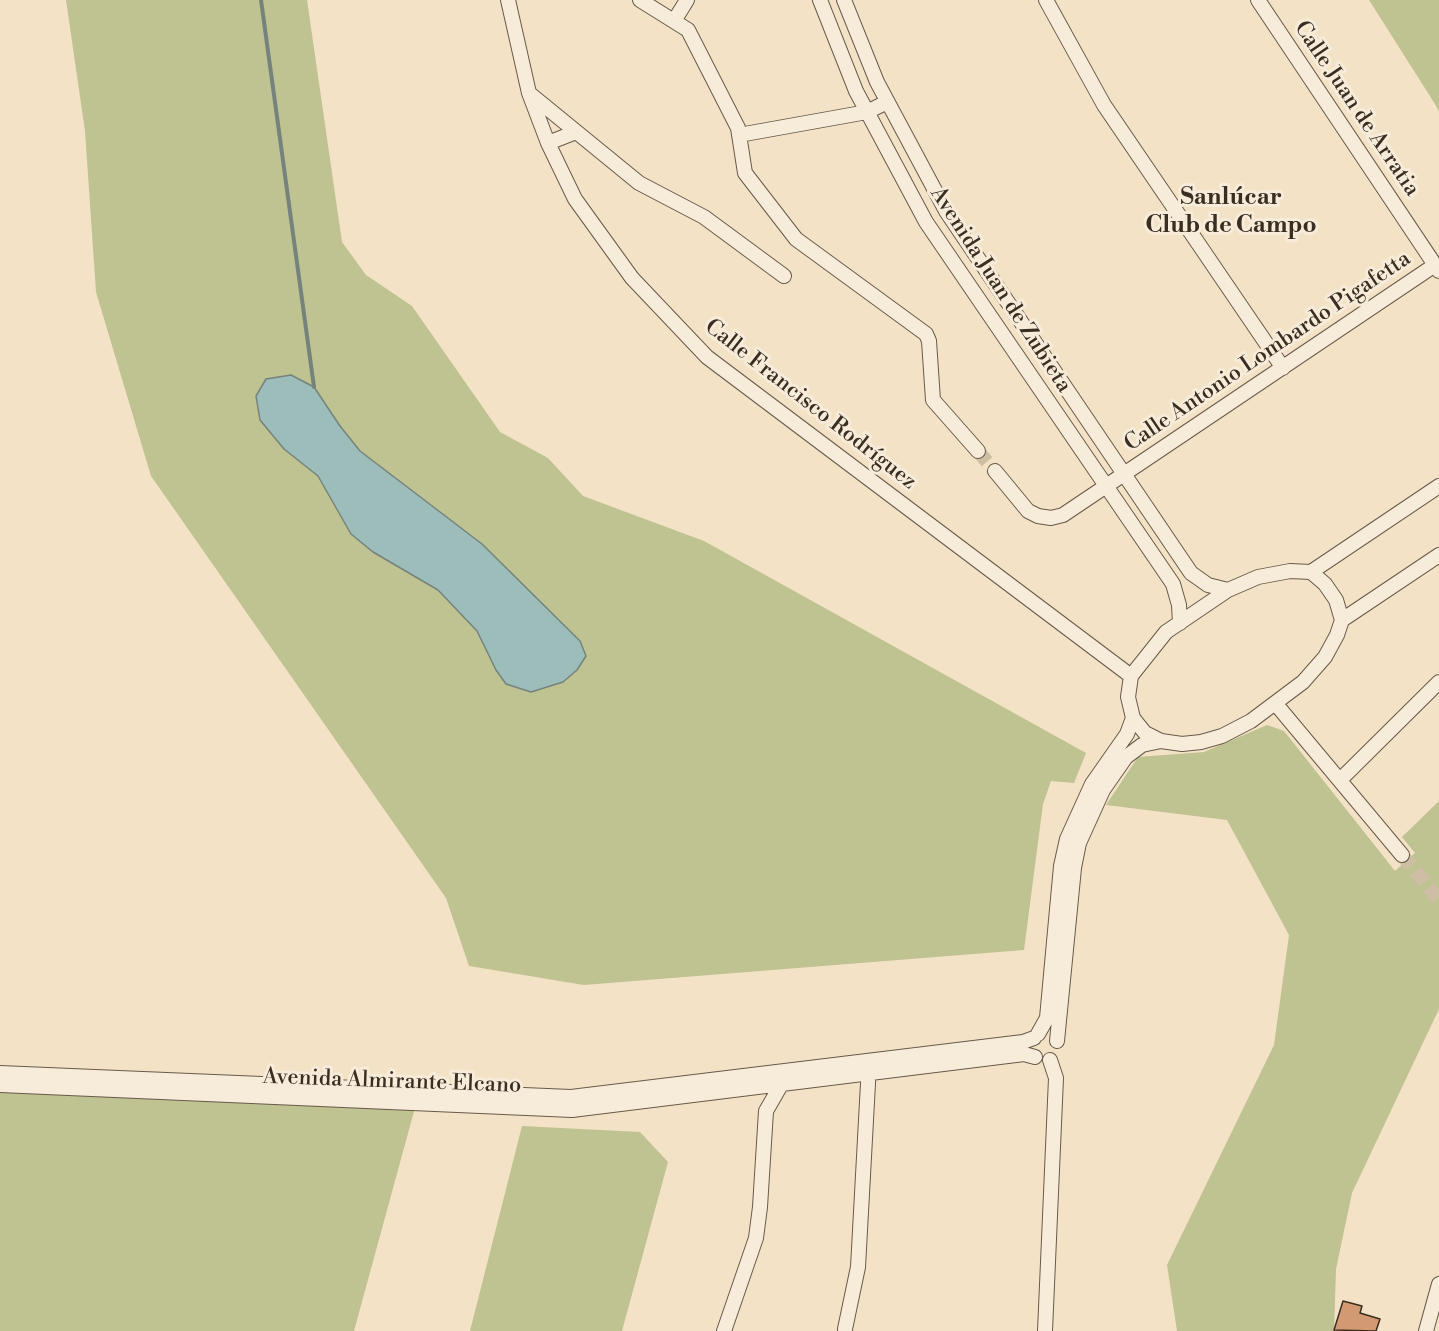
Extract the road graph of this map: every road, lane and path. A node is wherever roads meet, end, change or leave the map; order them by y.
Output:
1 (507, 0) edge
2 (640, 0) edge
3 (687, 0) edge
4 (820, 0) edge
5 (844, 0) edge
6 (1046, 0) edge
7 (1258, 0) edge
8 (674, 21) junction
9 (529, 93) junction
10 (887, 102) junction
11 (867, 112) junction
12 (576, 132) junction
13 (739, 135) junction
14 (548, 143) junction
15 (1437, 268) edge
16 (784, 276) dead end
17 (1282, 368) junction
18 (978, 451) tunnel mouth
19 (995, 471) tunnel mouth
20 (1125, 474) junction
21 (1106, 486) junction
22 (1439, 486) edge
23 (1439, 555) edge
24 (1311, 572) junction
25 (1228, 590) junction
26 (1342, 620) junction
27 (1180, 623) junction
28 (1131, 676) junction
29 (1439, 682) edge
30 (1275, 704) junction
31 (1133, 718) junction
32 (1161, 741) junction
33 (1340, 780) junction
34 (1402, 855) tunnel mouth
35 (1036, 1036) junction
36 (1057, 1041) junction
37 (1035, 1057) junction
38 (1050, 1060) junction
39 (870, 1067) junction
40 (0, 1073) edge
41 (780, 1078) junction
42 (0, 1085) edge
43 (1439, 1284) edge
44 (845, 1329) dead end
45 (724, 1331) edge
46 (1045, 1331) edge
47 (1426, 1331) edge

1 - 9 street, Calle Francisco Rodríguez
2 - 8 street
3 - 8 street
4 - 11 street, Avenida Juan de Zubieta
5 - 10 street, Avenida Juan de Zubieta
6 - 17 street
7 - 15 street, Calle Juan de Arratia
8 - 13 street
9 - 12 street
9 - 14 street, Calle Francisco Rodríguez
10 - 11 street
10 - 20 street, Avenida Juan de Zubieta
11 - 13 street
11 - 21 street, Avenida Juan de Zubieta
12 - 14 street
12 - 16 street
13 - 18 street
14 - 28 street, Calle Francisco Rodríguez
15 - 17 street, Calle Antonio Lombardo Pigafetta
17 - 20 street, Calle Antonio Lombardo Pigafetta
19 - 21 street
20 - 21 street
20 - 25 street, Avenida Juan de Zubieta
21 - 27 street, Avenida Juan de Zubieta
22 - 24 street
23 - 26 street
24 - 25 street
24 - 26 street
25 - 27 street
26 - 30 street
27 - 28 street
28 - 31 street
29 - 33 street
30 - 32 street
30 - 33 street
31 - 32 street
31 - 35 street
32 - 36 street
33 - 34 street
35 - 36 street
35 - 37 street
35 - 39 street, Avenida Almirante Elcano
36 - 38 street
37 - 38 street
37 - 39 street, Avenida Almirante Elcano
38 - 46 street
39 - 41 street, Avenida Almirante Elcano
39 - 44 street
40 - 41 street, Avenida Almirante Elcano
41 - 42 street, Avenida Almirante Elcano
41 - 45 street
43 - 47 street

